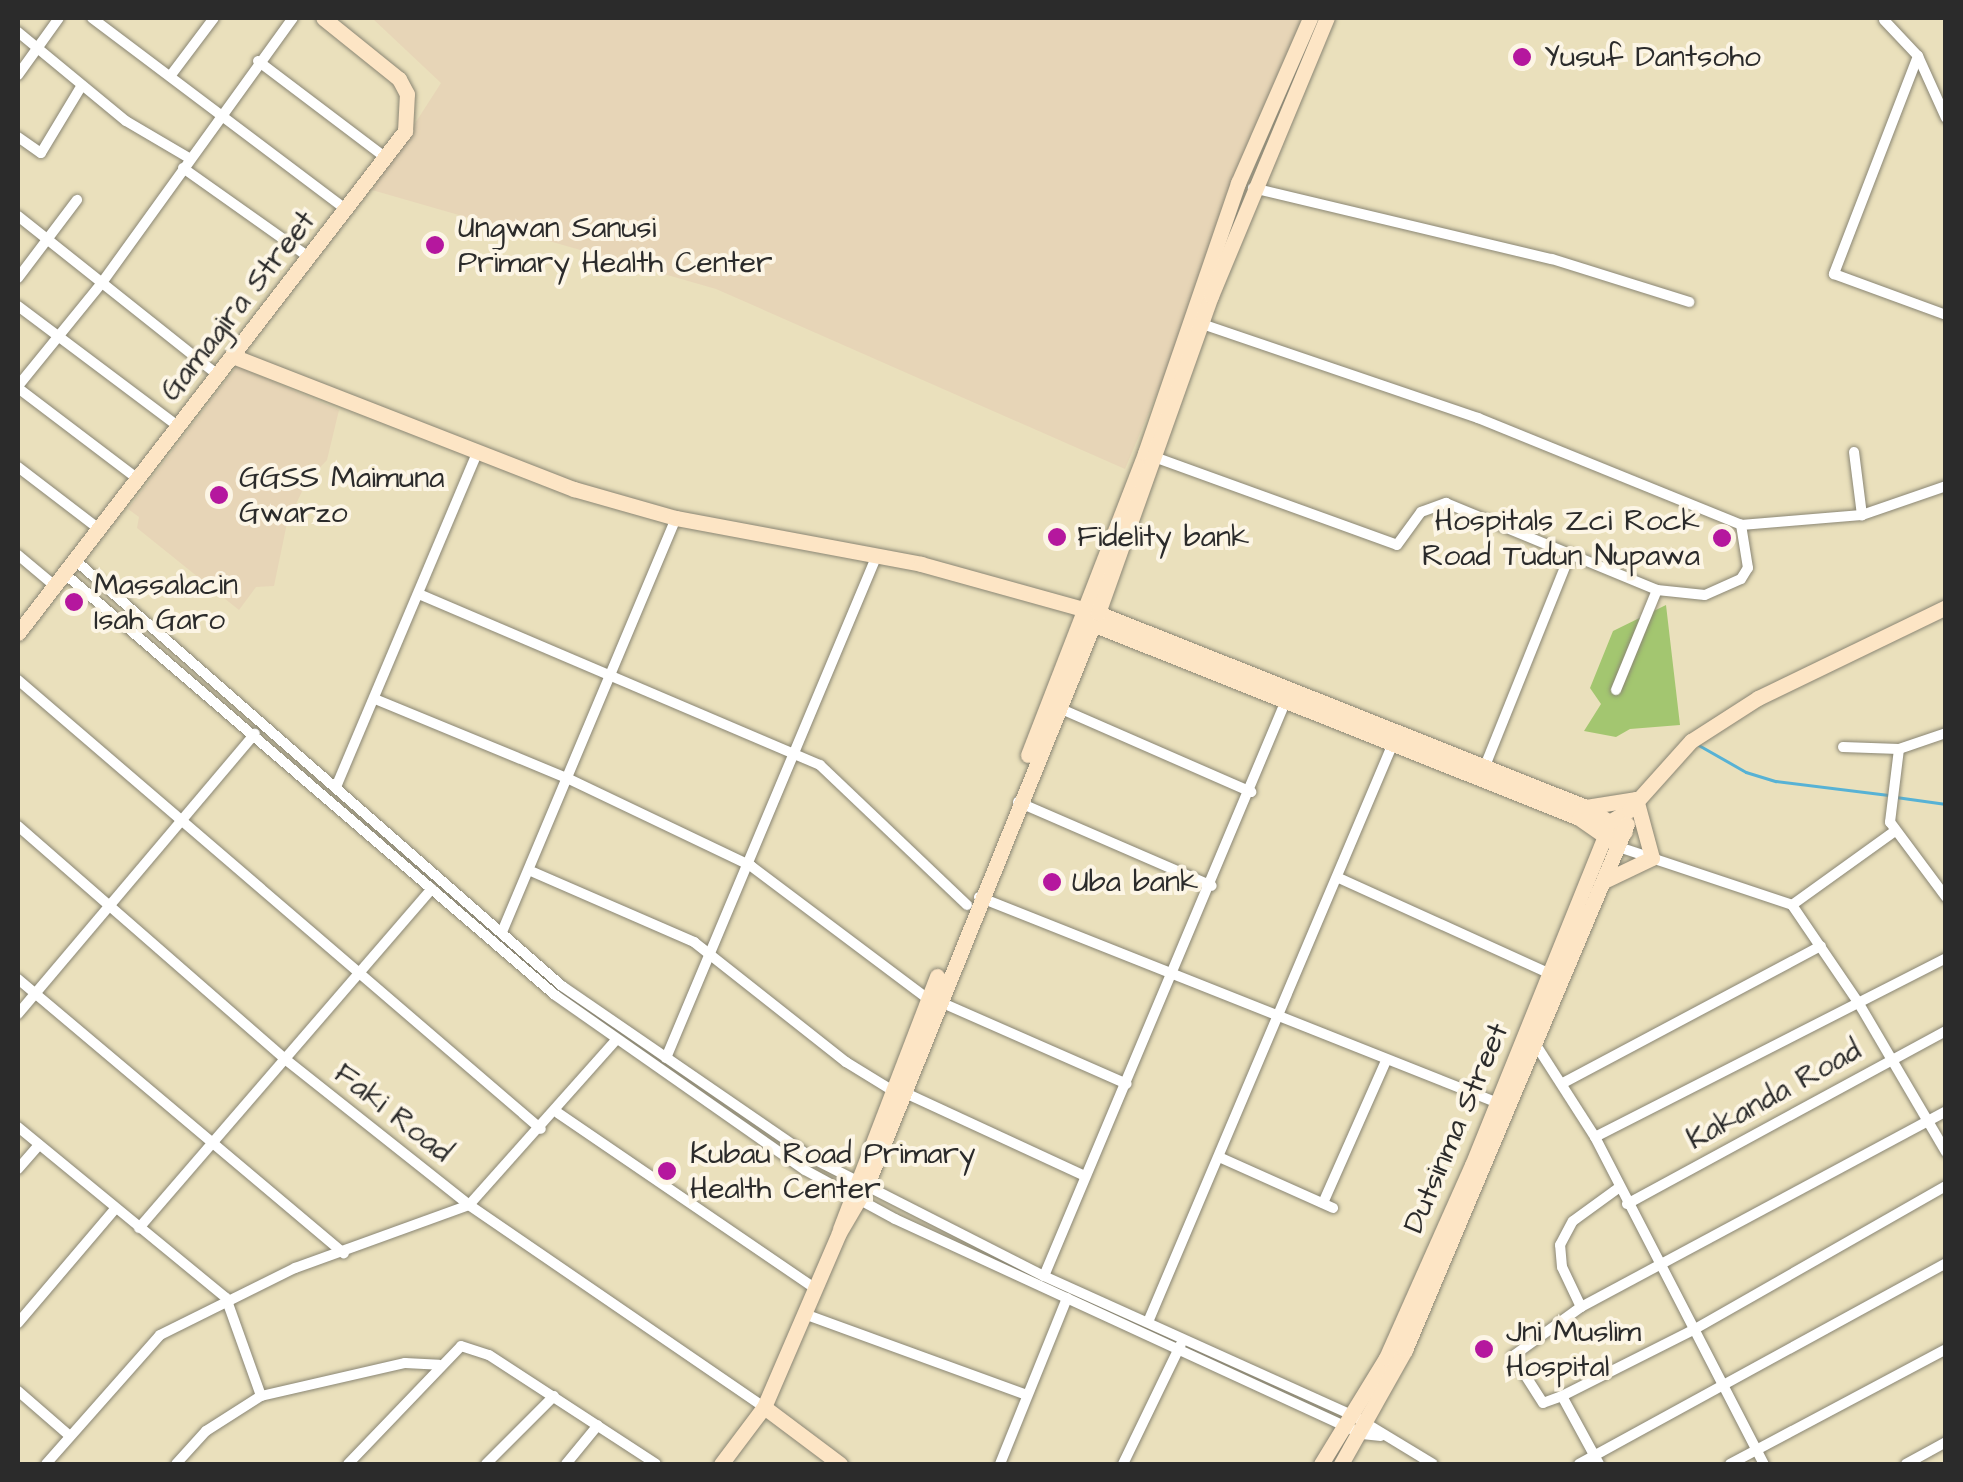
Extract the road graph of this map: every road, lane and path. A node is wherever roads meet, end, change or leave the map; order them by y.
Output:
1 (59, 18) edge
2 (92, 18) edge
3 (214, 18) edge
4 (293, 18) edge
5 (324, 18) edge
6 (1310, 18) edge
7 (1327, 18) edge
8 (1884, 20) dead end
9 (106, 22) edge
10 (18, 32) edge
11 (37, 47) junction
12 (1918, 56) junction
13 (258, 61) junction
14 (18, 75) edge
15 (171, 76) junction
16 (82, 85) junction
17 (222, 110) junction
18 (1946, 118) edge
19 (18, 137) edge
20 (385, 157) junction
21 (186, 162) junction
22 (1253, 188) junction
23 (77, 200) dead end
24 (348, 211) junction
25 (18, 216) edge
26 (48, 240) junction
27 (311, 258) junction
28 (18, 278) edge
29 (102, 284) junction
30 (1690, 302) dead end
31 (18, 306) edge
32 (1946, 315) edge
33 (1202, 324) junction
34 (58, 336) junction
35 (234, 357) junction
36 (218, 376) junction
37 (18, 387) edge
38 (179, 427) junction
39 (1854, 452) dead end
40 (476, 455) junction
41 (1158, 458) junction
42 (18, 468) edge
43 (138, 478) junction
44 (1946, 486) edge
45 (1862, 515) junction
46 (676, 518) junction
47 (1742, 525) junction
48 (98, 529) junction
49 (877, 554) junction
50 (18, 555) edge
51 (1570, 555) junction
52 (65, 573) junction
53 (1657, 590) junction
54 (418, 594) junction
55 (1946, 607) edge
56 (1089, 617) junction
57 (18, 633) edge
58 (611, 674) junction
59 (18, 680) edge
60 (1616, 690) dead end
61 (375, 699) junction
62 (1284, 705) junction
63 (1059, 708) junction
64 (1946, 733) edge
65 (255, 734) junction
66 (1843, 747) dead end
67 (1391, 748) junction
68 (1899, 749) junction
69 (798, 756) junction
70 (1485, 766) junction
71 (569, 779) junction
72 (336, 787) junction
73 (1251, 792) junction
74 (1018, 802) junction
75 (1632, 805) junction
76 (1582, 813) junction
77 (185, 821) junction
78 (18, 826) edge
79 (1608, 828) junction
80 (1895, 831) junction
81 (396, 839) junction
82 (1627, 842) junction
83 (387, 849) junction
84 (1598, 856) junction
85 (1652, 858) junction
86 (750, 866) junction
87 (532, 872) junction
88 (1341, 878) junction
89 (1606, 880) junction
90 (1212, 886) junction
91 (432, 889) junction
92 (1946, 897) edge
93 (973, 901) junction
94 (112, 904) junction
95 (1792, 905) junction
96 (502, 932) junction
97 (1820, 946) junction
98 (1946, 958) edge
99 (710, 960) junction
100 (357, 973) junction
101 (1550, 974) junction
102 (1174, 978) junction
103 (18, 980) edge
104 (34, 994) junction
105 (933, 1000) junction
106 (1858, 1002) junction
107 (18, 1014) edge
108 (1280, 1019) junction
109 (1946, 1031) edge
110 (616, 1040) junction
111 (1536, 1044) junction
112 (666, 1058) junction
113 (1892, 1058) junction
114 (285, 1059) junction
115 (1386, 1061) junction
116 (1564, 1083) junction
117 (1127, 1084) junction
118 (896, 1090) junction
119 (1498, 1103) junction
120 (1946, 1111) edge
121 (558, 1113) junction
122 (1928, 1120) junction
123 (18, 1127) edge
124 (542, 1129) junction
125 (1595, 1137) junction
126 (214, 1140) junction
127 (39, 1145) junction
128 (1946, 1152) edge
129 (1219, 1157) junction
130 (18, 1169) edge
131 (1086, 1176) junction
132 (1946, 1186) edge
133 (1617, 1189) junction
134 (857, 1191) junction
135 (1627, 1204) junction
136 (469, 1206) junction
137 (115, 1209) junction
138 (139, 1228) junction
139 (344, 1254) junction
140 (1946, 1263) edge
141 (1658, 1264) junction
142 (1044, 1276) junction
143 (816, 1289) junction
144 (226, 1298) junction
145 (1067, 1298) junction
146 (1582, 1307) junction
147 (807, 1316) junction
148 (1148, 1322) junction
149 (18, 1323) edge
150 (1695, 1329) junction
151 (1181, 1344) junction
152 (1946, 1350) edge
153 (439, 1365) junction
154 (1723, 1384) junction
155 (18, 1391) edge
156 (1027, 1395) junction
157 (261, 1396) junction
158 (554, 1396) junction
159 (1562, 1396) junction
160 (764, 1407) junction
161 (598, 1425) junction
162 (1358, 1425) junction
163 (70, 1436) junction
164 (1946, 1442) edge
165 (1757, 1450) junction
166 (1596, 1460) edge
167 (46, 1464) edge
168 (176, 1464) edge
169 (348, 1464) edge
170 (486, 1464) edge
171 (566, 1464) edge
172 (656, 1464) edge
173 (721, 1464) edge
174 (840, 1464) edge
175 (1000, 1464) edge
176 (1124, 1464) edge
177 (1321, 1464) edge
178 (1341, 1464) edge
179 (1433, 1464) edge
180 (1579, 1464) edge
181 (1730, 1464) edge
182 (1764, 1464) edge
183 (1906, 1464) edge

1 - 11 street
2 - 9 street
3 - 15 street
4 - 13 street
5 - 20 street, Gamagira Street
6 - 56 street
7 - 22 street
8 - 12 street
9 - 15 street
10 - 11 street
11 - 14 street
11 - 16 street
12 - 18 street
12 - 32 street
13 - 17 street
13 - 20 street
15 - 17 street
16 - 19 street
16 - 21 street
17 - 21 street
17 - 24 street
20 - 24 street, Gamagira Street
21 - 27 street
21 - 29 street
22 - 30 street
22 - 33 street
23 - 26 street
24 - 27 street, Gamagira Street
25 - 26 street
26 - 28 street
26 - 29 street
27 - 35 street, Gamagira Street
29 - 34 street
29 - 36 street
31 - 34 street
33 - 41 street
33 - 47 street
34 - 37 street
34 - 38 street
35 - 36 street, Gamagira Street
35 - 40 street
36 - 38 street, Gamagira Street
37 - 43 street
38 - 43 street, Gamagira Street
39 - 45 street
40 - 46 street
40 - 54 street
41 - 51 street
41 - 56 street
42 - 48 street
43 - 48 street, Gamagira Street
44 - 45 street
45 - 47 street
46 - 49 street
46 - 58 street
47 - 53 street
48 - 52 street, Gamagira Street
49 - 56 street
49 - 69 street
50 - 52 street
51 - 53 street
51 - 70 street
52 - 57 street, Gamagira Street
52 - 65 street
52 - 72 street
53 - 60 street
54 - 58 street
54 - 61 street
55 - 75 street
56 - 62 street
56 - 63 street
56 - 70 street
56 - 93 street
58 - 69 street
58 - 71 street
59 - 77 street
61 - 71 street
61 - 72 street
62 - 67 street
62 - 73 street
63 - 73 street
63 - 74 street
64 - 68 street
65 - 77 street
65 - 83 street
66 - 68 street
67 - 76 street
67 - 88 street
68 - 80 street
69 - 86 street
69 - 93 street
70 - 76 street
71 - 86 street
71 - 87 street
72 - 81 street
73 - 90 street
74 - 90 street
74 - 93 street
75 - 76 street
75 - 79 street
75 - 82 street, Dutsinma Street
75 - 85 street
76 - 79 street
76 - 84 street
77 - 94 street
77 - 100 street
78 - 94 street, Faki Road
79 - 82 street
79 - 84 street, Dutsinma Street
80 - 92 street
80 - 95 street
81 - 83 street
81 - 96 street
82 - 85 street
82 - 89 street, Dutsinma Street
83 - 91 street
84 - 101 street, Dutsinma Street
85 - 89 street
85 - 95 street
86 - 99 street
86 - 105 street
87 - 96 street
87 - 99 street
88 - 101 street
88 - 108 street
89 - 111 street, Dutsinma Street
90 - 102 street
91 - 100 street
91 - 110 street
93 - 102 street
93 - 105 street
94 - 104 street
94 - 114 street, Faki Road
95 - 97 street
96 - 112 street
97 - 106 street
97 - 116 street
98 - 106 street
99 - 112 street
99 - 118 street
100 - 114 street
100 - 124 street
101 - 119 street, Dutsinma Street
102 - 108 street
102 - 117 street
103 - 104 street
104 - 107 street
104 - 126 street
105 - 117 street
105 - 118 street
106 - 113 street
106 - 125 street
108 - 115 street
108 - 129 street
109 - 113 street, Kakanda Road
110 - 121 street
110 - 134 street
111 - 116 street
111 - 162 street, Dutsinma Street
112 - 134 street
113 - 122 street
113 - 135 street, Kakanda Road
114 - 126 street
114 - 136 street, Faki Road
115 - 119 street
115 - 129 street
116 - 125 street
117 - 131 street
118 - 131 street
118 - 134 street
119 - 162 street, Dutsinma Street
120 - 122 street
121 - 124 street
121 - 143 street
122 - 128 street
122 - 141 street
123 - 127 street
124 - 136 street
125 - 133 street
126 - 138 street
126 - 139 street
127 - 130 street
127 - 137 street
129 - 148 street
131 - 142 street
132 - 150 street
133 - 135 street
133 - 146 street
134 - 142 street
134 - 143 street
134 - 145 street
135 - 141 street
136 - 139 street
136 - 160 street, Faki Road
137 - 138 street
137 - 149 street
138 - 144 street
139 - 144 street
140 - 154 street
141 - 146 street
141 - 150 street
142 - 148 street
143 - 147 street
144 - 157 street
144 - 163 street
145 - 151 street
145 - 156 street
146 - 159 street
147 - 156 street
147 - 160 street
148 - 151 street
150 - 154 street
150 - 159 street
151 - 162 street
151 - 176 street
152 - 165 street
153 - 157 street
153 - 158 street
153 - 169 street
154 - 165 street
154 - 166 street
155 - 163 street
156 - 175 street
157 - 168 street
158 - 161 street
158 - 170 street
159 - 166 street
160 - 173 street
160 - 174 street
161 - 171 street
161 - 172 street
162 - 177 street, Dutsinma Street
162 - 178 street, Dutsinma Street
162 - 179 street
163 - 167 street
164 - 183 street
165 - 181 street
165 - 182 street
166 - 180 street

